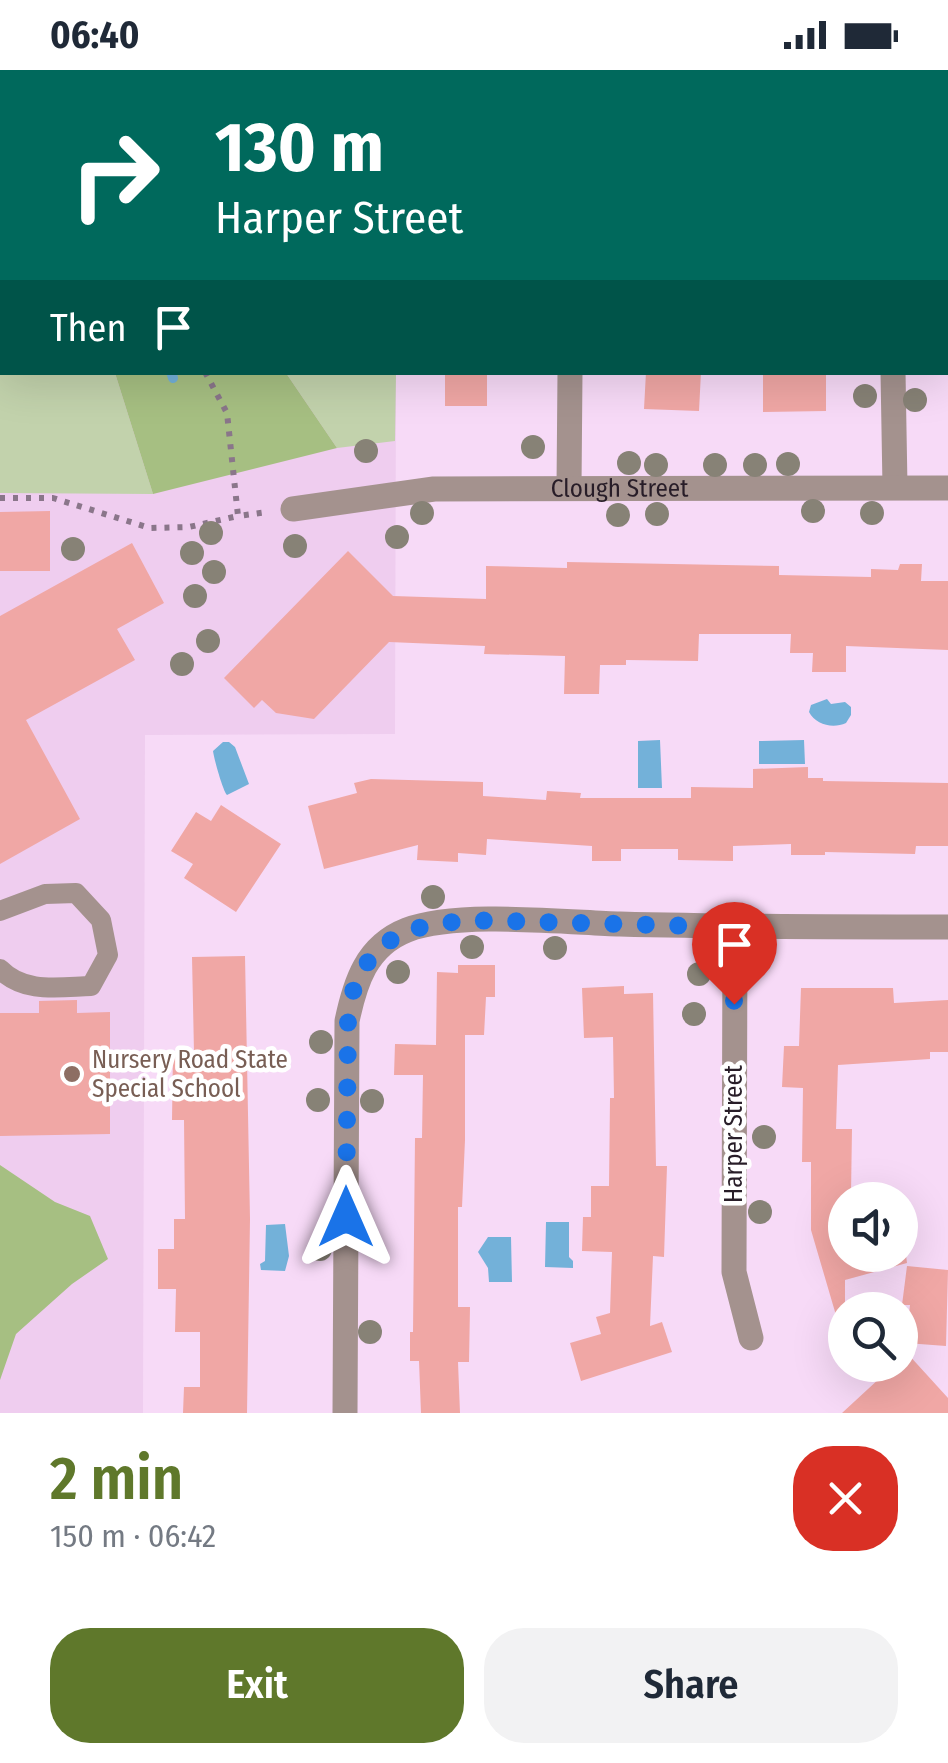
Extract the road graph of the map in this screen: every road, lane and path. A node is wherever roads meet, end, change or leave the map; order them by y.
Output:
1 (207, 375) edge
2 (570, 375) edge
3 (893, 375) edge
4 (569, 487) junction
5 (895, 487) junction
6 (948, 488) edge
7 (0, 498) edge
8 (292, 509) joint
9 (238, 516) junction
10 (0, 911) edge
11 (948, 926) edge
12 (734, 927) junction
13 (0, 970) edge
14 (751, 1338) dead end
15 (345, 1413) edge

1 - 9 path
2 - 4 street
3 - 5 street
4 - 5 street, Clough Street
4 - 8 street, Clough Street
5 - 6 street, Clough Street
7 - 9 path
8 - 9 path
10 - 13 lane
11 - 12 street
12 - 14 street, Harper Street
12 - 15 street

